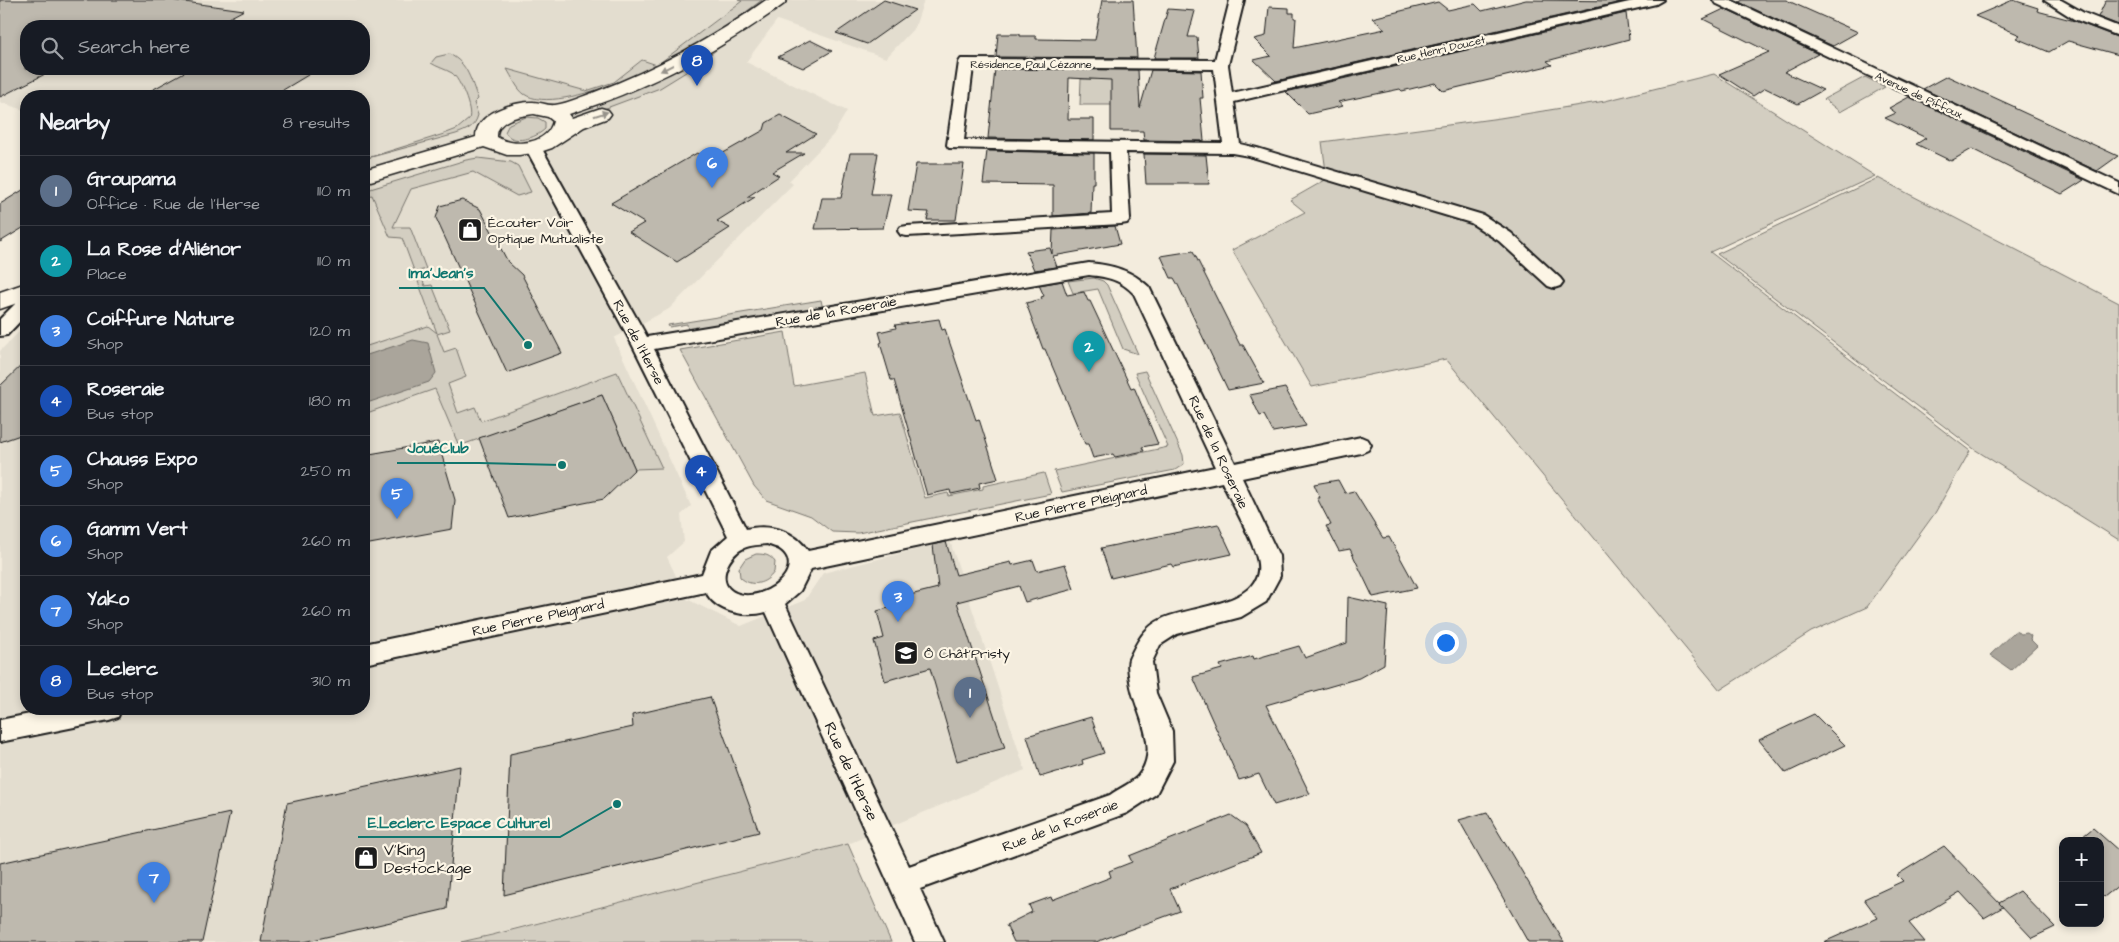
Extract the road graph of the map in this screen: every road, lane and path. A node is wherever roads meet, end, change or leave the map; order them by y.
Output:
1 (1237, 0) edge
2 (1656, 0) edge
3 (1720, 0) edge
4 (2051, 0) edge
5 (774, 4) edge
6 (2119, 32) edge
7 (1221, 65) junction
8 (673, 86) dead end
9 (1226, 99) junction
10 (628, 106) dead end
11 (555, 112) junction
12 (557, 135) junction
13 (487, 140) junction
14 (533, 147) junction
15 (1118, 147) junction
16 (1232, 148) junction
17 (370, 175) edge
18 (2119, 188) edge
19 (907, 231) dead end
20 (1554, 282) dead end
21 (20, 293) edge
22 (0, 301) edge
23 (20, 310) edge
24 (0, 330) edge
25 (642, 344) junction
26 (1361, 445) dead end
27 (1229, 472) junction
28 (740, 540) junction
29 (800, 562) junction
30 (713, 581) junction
31 (772, 600) junction
32 (370, 653) edge
33 (79, 715) edge
34 (0, 731) edge
35 (903, 882) junction
36 (930, 942) edge

1 - 7 street
2 - 9 street, Rue Henri Doucet
3 - 18 street, Avenue de Piffoux
4 - 6 street
5 - 8 street
5 -> 11 street
7 - 9 street
7 - 15 street, Résidence Paul Cézanne
9 - 16 street
12 -> 10 street
11 - 12 street
11 - 13 street
12 - 14 street
13 - 14 street
13 - 17 street
14 - 25 street, Rue de l'Herse
15 - 16 street, Résidence Paul Cézanne
15 - 19 street
16 - 20 street, Résidence Paul Cézanne
21 - 22 street
23 - 24 street
25 - 27 street, Rue de la Roseraie
25 - 28 street, Rue de l'Herse
26 - 27 street, Rue Pierre Pleignard
27 - 29 street, Rue Pierre Pleignard
27 - 35 street, Rue de la Roseraie
28 - 29 street
28 - 30 street
29 - 31 street
30 - 31 street
30 - 32 street, Rue Pierre Pleignard
31 - 35 street, Rue de l'Herse
33 - 34 street
35 - 36 street, Rue de l'Herse

